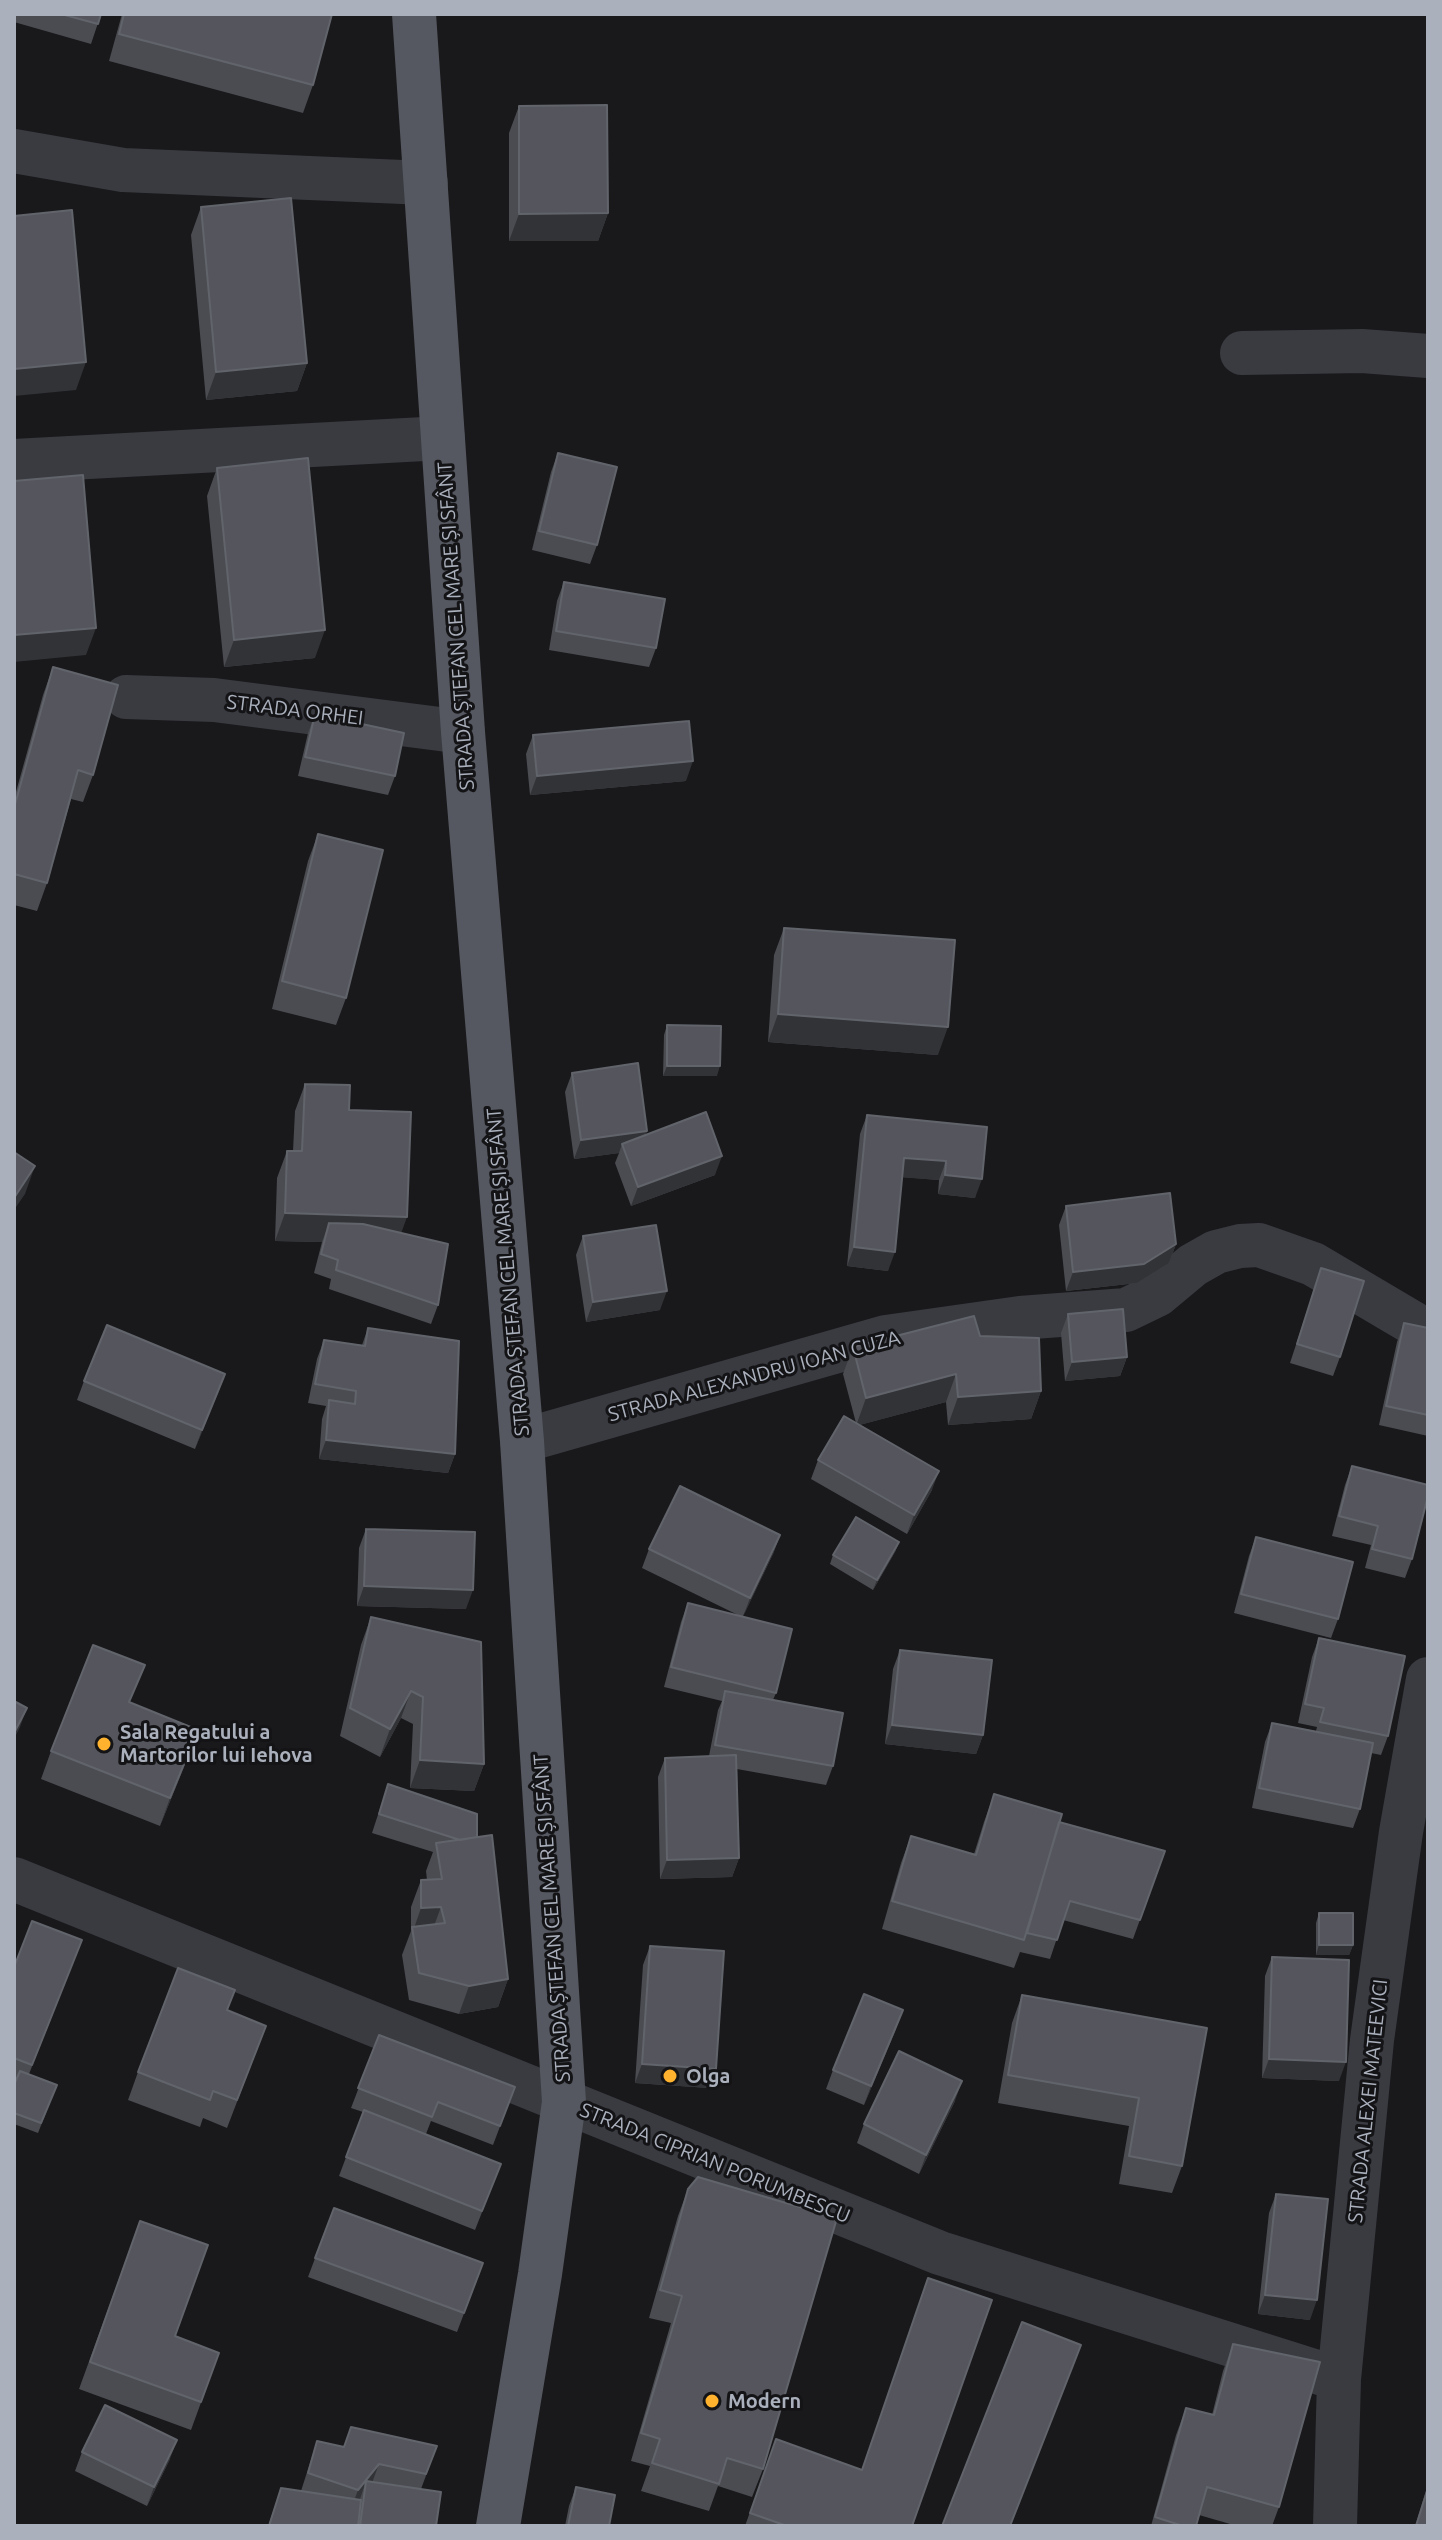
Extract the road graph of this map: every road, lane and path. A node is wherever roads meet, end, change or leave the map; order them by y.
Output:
1 (414, 14) edge
2 (14, 151) edge
3 (426, 183) junction
4 (1242, 353) dead end
5 (1428, 356) edge
6 (443, 438) junction
7 (14, 461) edge
8 (126, 697) dead end
9 (463, 732) junction
10 (1428, 1332) edge
11 (522, 1441) junction
12 (1428, 1679) edge
13 (14, 1879) edge
14 (564, 2102) junction
15 (1339, 2379) junction
16 (498, 2526) edge
17 (1335, 2526) edge

1 - 3 main road, STRADA ȘTEFAN CEL MARE ȘI SFÂNT
2 - 3 street
3 - 6 main road, STRADA ȘTEFAN CEL MARE ȘI SFÂNT
4 - 5 street
6 - 7 street
6 - 9 main road, STRADA ȘTEFAN CEL MARE ȘI SFÂNT
8 - 9 street, STRADA ORHEI
9 - 11 main road, STRADA ȘTEFAN CEL MARE ȘI SFÂNT
10 - 11 street, STRADA ALEXANDRU IOAN CUZA
11 - 14 main road, STRADA ȘTEFAN CEL MARE ȘI SFÂNT
12 - 15 street, STRADA ALEXEI MATEEVICI
13 - 14 street, STRADA CIPRIAN PORUMBESCU
14 - 15 street, STRADA CIPRIAN PORUMBESCU
14 - 16 main road, STRADA ȘTEFAN CEL MARE ȘI SFÂNT
15 - 17 street, STRADA ALEXEI MATEEVICI

